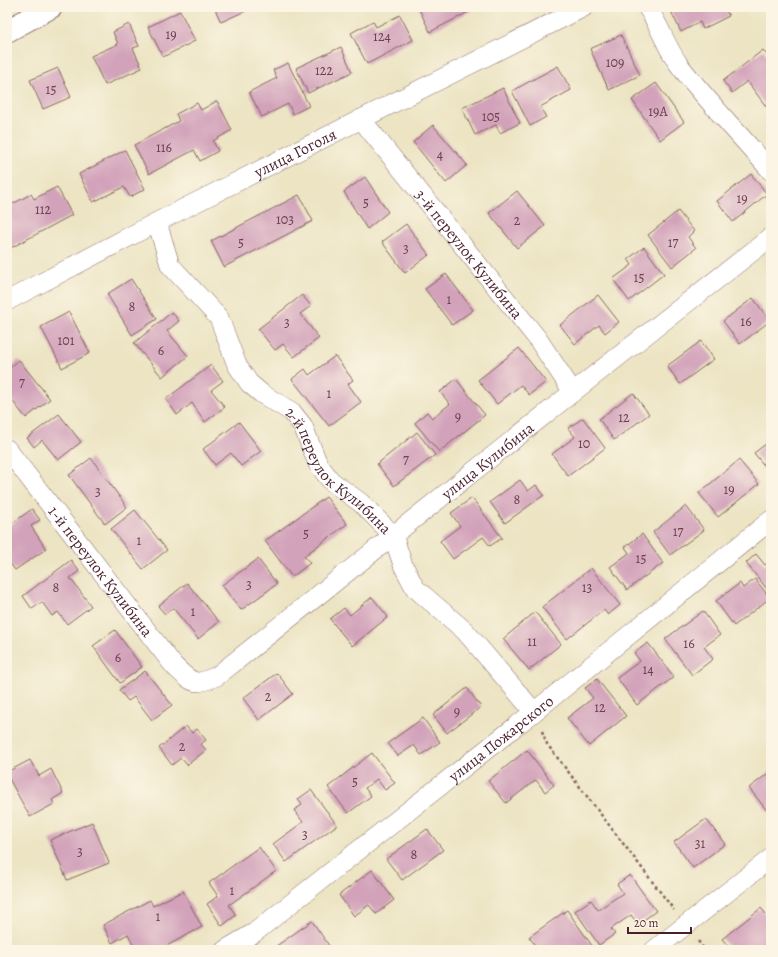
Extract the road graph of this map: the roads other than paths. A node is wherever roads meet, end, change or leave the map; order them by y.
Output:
1 (51, 7) edge
2 (584, 7) edge
3 (647, 7) edge
4 (7, 31) edge
5 (361, 119) junction
6 (771, 171) edge
7 (157, 222) junction
8 (771, 237) edge
9 (7, 301) edge
10 (573, 392) junction
11 (7, 449) edge
12 (771, 520) edge
13 (393, 535) junction
14 (203, 683) joint
15 (534, 712) junction
16 (771, 858) edge
17 (225, 950) edge
18 (654, 950) edge

1 - 4 street
2 - 5 street, улица Гоголя
3 - 6 street
5 - 7 street, улица Гоголя
5 - 10 street, 3-й переулок Кулибина
7 - 9 street, улица Гоголя
7 - 13 street, 2-й переулок Кулибина
8 - 10 street, улица Кулибина
10 - 13 street, улица Кулибина
11 - 14 street, 1-й переулок Кулибина
12 - 15 street, улица Пожарского
13 - 14 street, улица Кулибина
13 - 15 street, 2-й переулок Кулибина
15 - 17 street, улица Пожарского
16 - 18 street

